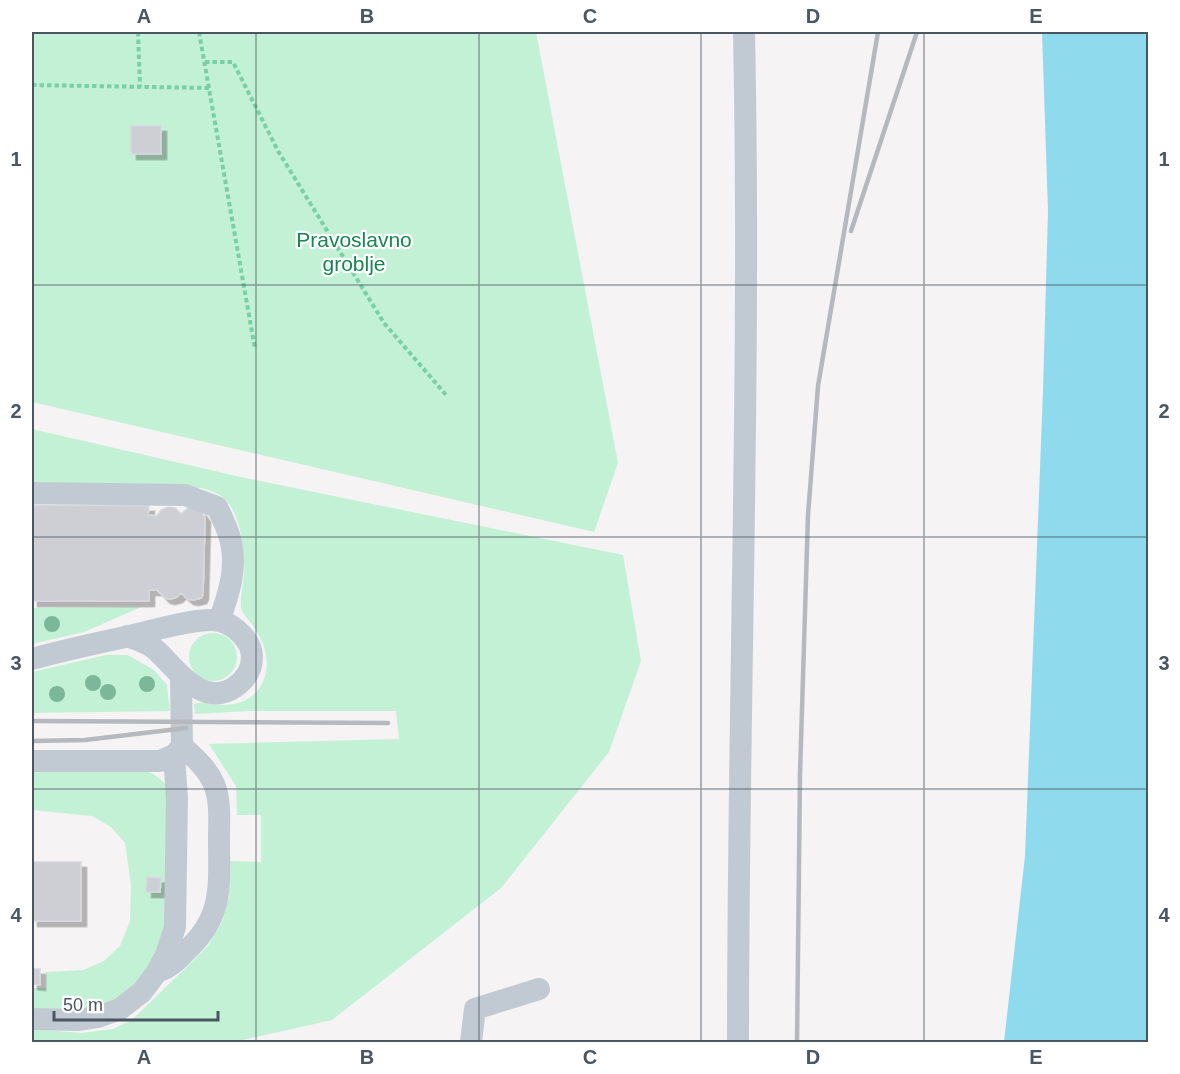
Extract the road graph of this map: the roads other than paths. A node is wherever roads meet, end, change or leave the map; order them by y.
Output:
1 (744, 32) edge
2 (32, 493) edge
3 (219, 621) junction
4 (127, 636) junction
5 (32, 659) edge
6 (181, 676) junction
7 (178, 750) junction
8 (32, 760) edge
9 (157, 972) junction
10 (539, 989) dead end
11 (32, 1019) edge
12 (471, 1042) edge
13 (738, 1042) edge

1 - 13 street
2 - 3 street
3 - 4 street
3 - 6 street
4 - 5 street
4 - 6 street
6 - 7 street
7 - 8 street
7 - 9 street
7 - 9 street
9 - 11 street
10 - 12 street

